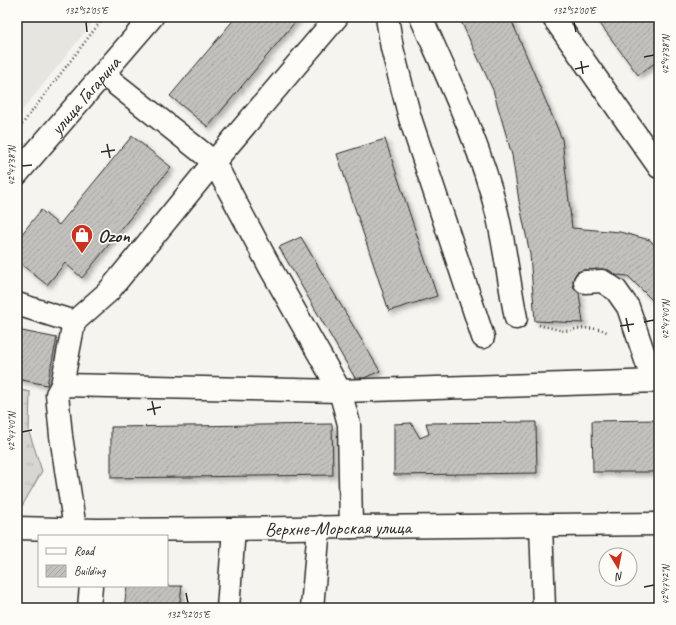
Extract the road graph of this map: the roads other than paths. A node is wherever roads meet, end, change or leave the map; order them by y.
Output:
1 (152, 17) edge
2 (337, 17) edge
3 (387, 17) edge
4 (420, 17) edge
5 (553, 17) edge
6 (103, 74) junction
7 (214, 162) junction
8 (659, 167) edge
9 (17, 174) edge
10 (585, 282) dead end
11 (17, 304) edge
12 (516, 318) road end
13 (74, 322) junction
14 (483, 337) dead end
15 (656, 381) edge
16 (62, 385) junction
17 (340, 391) junction
18 (659, 524) edge
19 (541, 525) junction
20 (351, 526) junction
21 (319, 527) junction
22 (17, 528) edge
23 (75, 529) junction
24 (234, 529) junction
25 (96, 533) edge
26 (92, 587) edge
27 (90, 608) edge
28 (228, 608) edge
29 (312, 608) edge
30 (544, 608) edge

1 - 6 street, улица Гагарина
2 - 7 street
3 - 14 street
4 - 12 street
5 - 8 street
6 - 7 street
6 - 9 street, улица Гагарина
7 - 13 street
7 - 17 street
10 - 15 street
11 - 13 street
13 - 16 street
15 - 17 street
16 - 17 street
16 - 23 street
17 - 20 street
18 - 19 street, Верхне-Морская улица
19 - 20 street, Верхне-Морская улица
19 - 30 street
20 - 21 street, Верхне-Морская улица
21 - 24 street, Верхне-Морская улица
21 - 29 street
22 - 23 street, Верхне-Морская улица
23 - 25 street, Верхне-Морская улица
24 - 25 street, Верхне-Морская улица
24 - 28 street
26 - 27 street

